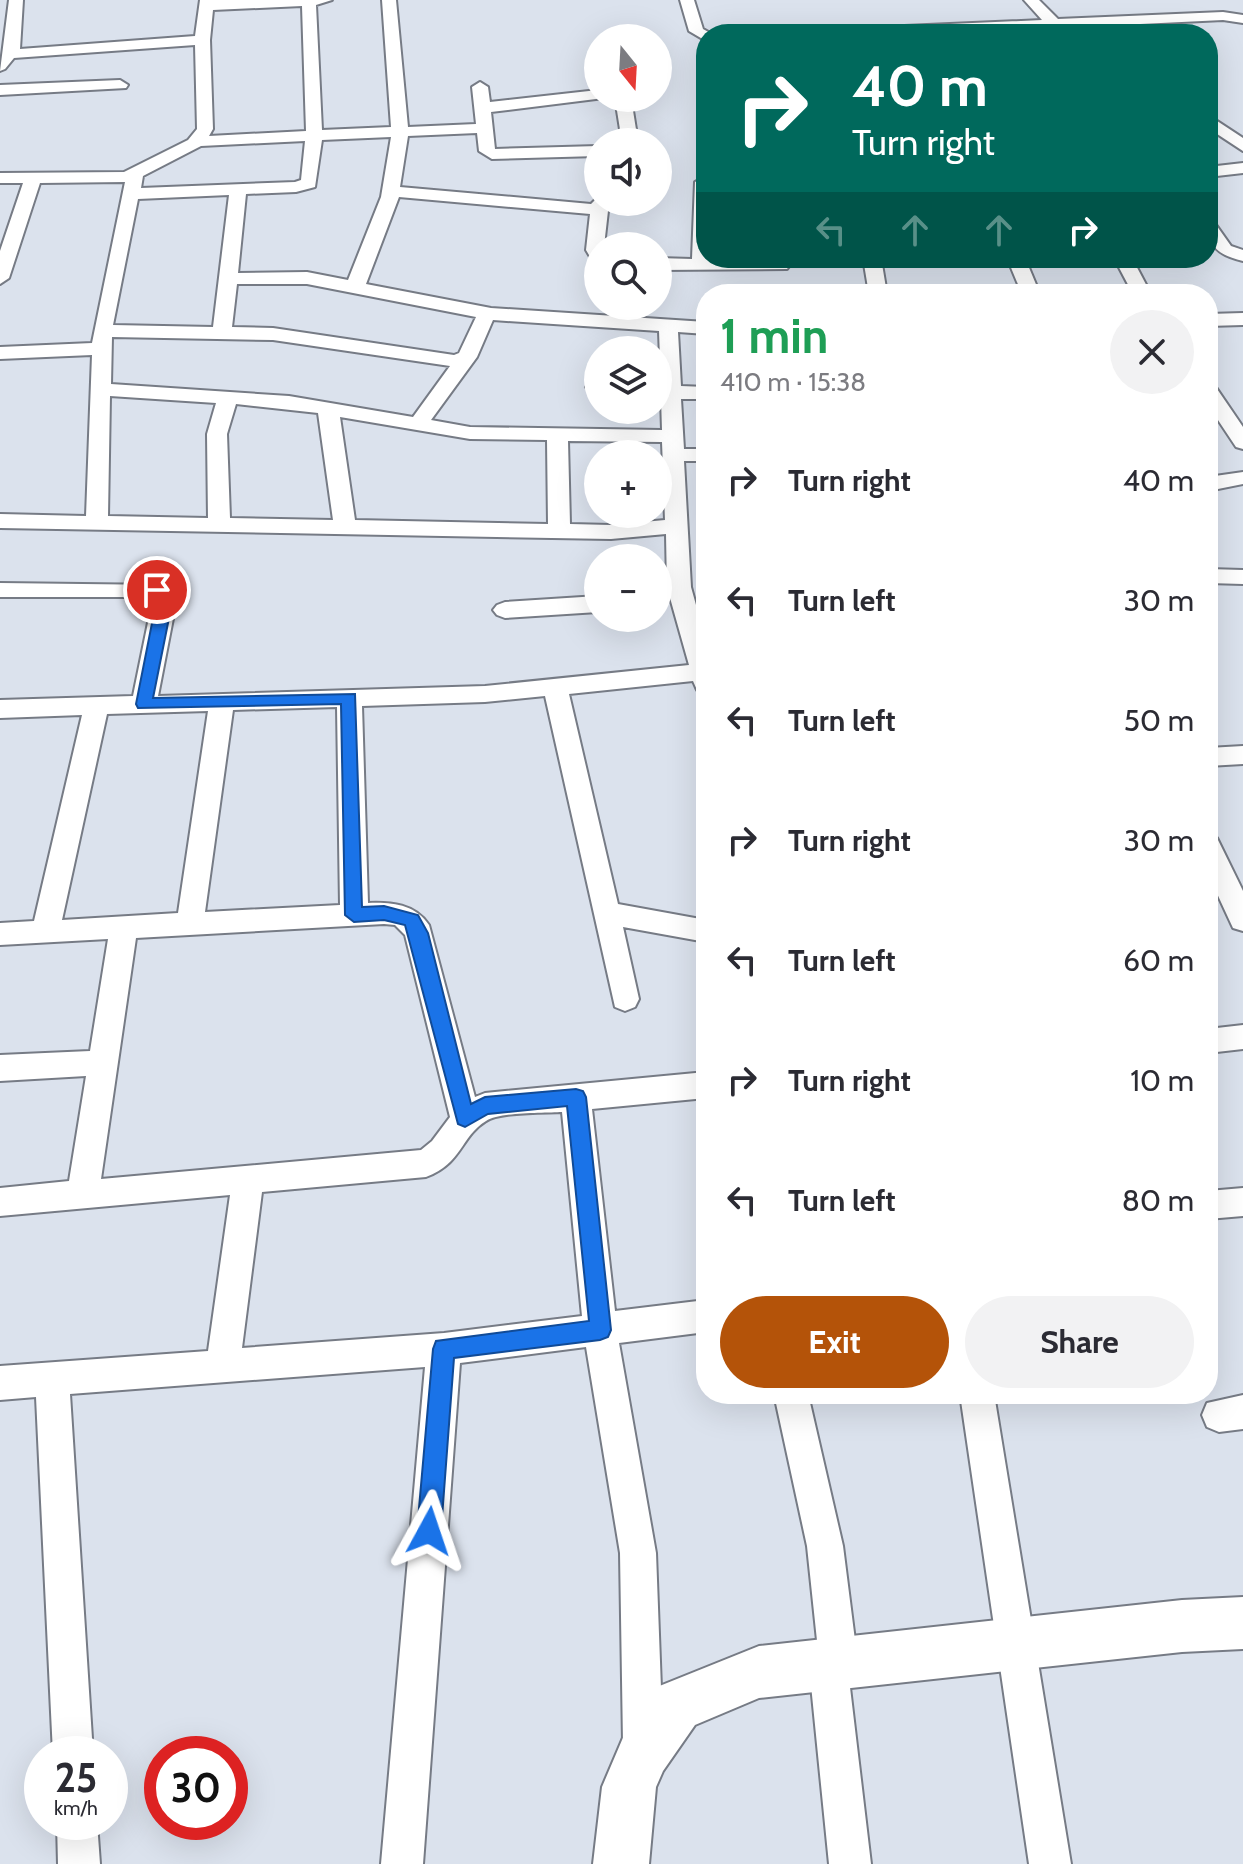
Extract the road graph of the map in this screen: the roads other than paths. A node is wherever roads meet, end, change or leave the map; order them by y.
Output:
1 (326, 0) edge
2 (389, 0) edge
3 (687, 0) edge
4 (1031, 0) edge
5 (1227, 0) edge
6 (309, 1) edge
7 (207, 3) edge
8 (11, 8) edge
9 (1242, 19) edge
10 (1054, 24) edge
11 (1171, 24) edge
12 (696, 31) edge
13 (202, 40) junction
14 (4, 60) edge
15 (123, 67) junction
16 (480, 87) dead end
17 (0, 90) edge
18 (584, 97) edge
19 (117, 107) dead end
20 (482, 108) junction
21 (1218, 127) edge
22 (485, 128) junction
23 (400, 132) junction
24 (314, 136) junction
25 (199, 141) junction
26 (1243, 146) edge
27 (584, 151) edge
28 (1243, 168) edge
29 (1218, 171) edge
30 (135, 174) junction
31 (0, 178) edge
32 (33, 178) junction
33 (238, 190) junction
34 (391, 191) junction
35 (129, 194) junction
36 (584, 205) edge
37 (1218, 240) edge
38 (1243, 256) edge
39 (672, 264) edge
40 (696, 265) edge
41 (0, 278) edge
42 (228, 279) junction
43 (355, 287) junction
44 (487, 313) junction
45 (1243, 319) edge
46 (1218, 320) edge
47 (668, 325) junction
48 (696, 327) edge
49 (222, 333) junction
50 (667, 336) edge
51 (102, 340) junction
52 (0, 353) edge
53 (465, 359) junction
54 (100, 389) junction
55 (672, 392) edge
56 (696, 393) edge
57 (228, 398) junction
58 (1218, 405) edge
59 (328, 408) junction
60 (418, 424) junction
61 (557, 435) junction
62 (609, 440) edge
63 (1243, 443) edge
64 (672, 446) edge
65 (696, 452) edge
66 (672, 462) edge
67 (1243, 478) edge
68 (1218, 482) edge
69 (0, 521) edge
70 (97, 523) junction
71 (219, 525) junction
72 (676, 526) junction
73 (345, 527) junction
74 (559, 531) junction
75 (672, 575) edge
76 (1218, 576) edge
77 (1243, 577) edge
78 (0, 590) edge
79 (584, 605) edge
80 (672, 605) edge
81 (505, 610) dead end
82 (696, 660) edge
83 (696, 678) edge
84 (555, 687) junction
85 (349, 698) junction
86 (222, 702) junction
87 (144, 704) junction
88 (96, 706) junction
89 (0, 709) edge
90 (1243, 755) edge
91 (1218, 756) edge
92 (1218, 866) edge
93 (606, 913) junction
94 (354, 915) junction
95 (1243, 920) edge
96 (190, 923) junction
97 (124, 927) junction
98 (696, 929) edge
99 (46, 931) junction
100 (0, 934) edge
101 (625, 999) dead end
102 (1243, 1037) edge
103 (1218, 1040) edge
104 (103, 1063) junction
105 (0, 1068) edge
106 (696, 1086) edge
107 (576, 1097) junction
108 (465, 1118) junction
109 (248, 1180) junction
110 (83, 1195) junction
111 (0, 1202) edge
112 (1243, 1202) edge
113 (1218, 1204) edge
114 (696, 1317) edge
115 (600, 1330) junction
116 (444, 1349) junction
117 (223, 1366) junction
118 (52, 1379) junction
119 (0, 1383) edge
120 (793, 1404) edge
121 (979, 1404) edge
122 (1243, 1623) edge
123 (1015, 1645) junction
124 (834, 1664) junction
125 (72, 1736) edge
126 (644, 1752) junction
127 (78, 1840) edge
128 (79, 1864) edge
129 (402, 1864) edge
130 (621, 1864) edge
131 (850, 1864) edge
132 (1050, 1864) edge

1 - 6 street
2 - 23 street
3 - 12 street
4 - 10 street
5 - 9 street
6 - 7 street
6 - 24 street
7 - 13 street
8 - 14 street
9 - 11 street
13 - 15 street
13 - 25 street
14 - 15 street
15 - 17 street
15 - 19 street
16 - 20 street
18 - 20 street
20 - 22 street
21 - 26 street
22 - 23 street
22 - 27 street
23 - 24 street
23 - 34 street
24 - 25 street
24 - 33 street
25 - 30 street
28 - 29 street
30 - 32 street
30 - 35 street
31 - 32 street
32 - 41 street
33 - 35 street
33 - 42 street
34 - 36 street
34 - 43 street
35 - 51 street
37 - 38 street
39 - 40 street
42 - 43 street
42 - 49 street
43 - 44 street
44 - 47 street
44 - 53 street
45 - 46 street
47 - 48 street
47 - 50 street
49 - 51 street
49 - 53 street
51 - 52 street
51 - 54 street
53 - 60 street
54 - 57 street
54 - 70 street
55 - 56 street
57 - 59 street
57 - 71 street
58 - 63 street
59 - 60 street
59 - 73 street
60 - 61 street
61 - 62 street
61 - 74 street
64 - 65 street
66 - 72 street
67 - 68 street
69 - 70 street
70 - 71 street
71 - 73 street
72 - 74 street
72 - 75 street
73 - 74 street
76 - 77 street
78 - 87 street
79 - 81 street
80 - 82 street
83 - 84 street
84 - 85 street
84 - 93 street
85 - 86 street
85 - 94 street
86 - 87 street
86 - 96 street
87 - 88 street
88 - 89 street
88 - 99 street
90 - 91 street
92 - 95 street
93 - 98 street
93 - 101 street
94 - 96 street
94 - 108 street
96 - 97 street
97 - 99 street
97 - 104 street
99 - 100 street
102 - 103 street
104 - 105 street
104 - 110 street
106 - 107 street
107 - 108 street
107 - 115 street
108 - 109 street
109 - 110 street
109 - 117 street
110 - 111 street
112 - 113 street
114 - 115 street
115 - 116 street
115 - 126 street
116 - 117 street
116 - 129 street
117 - 118 street
118 - 119 street
118 - 125 street
120 - 124 street
121 - 123 street
122 - 123 street
123 - 124 street
123 - 132 street
124 - 126 street
124 - 131 street
126 - 130 street
127 - 128 street

